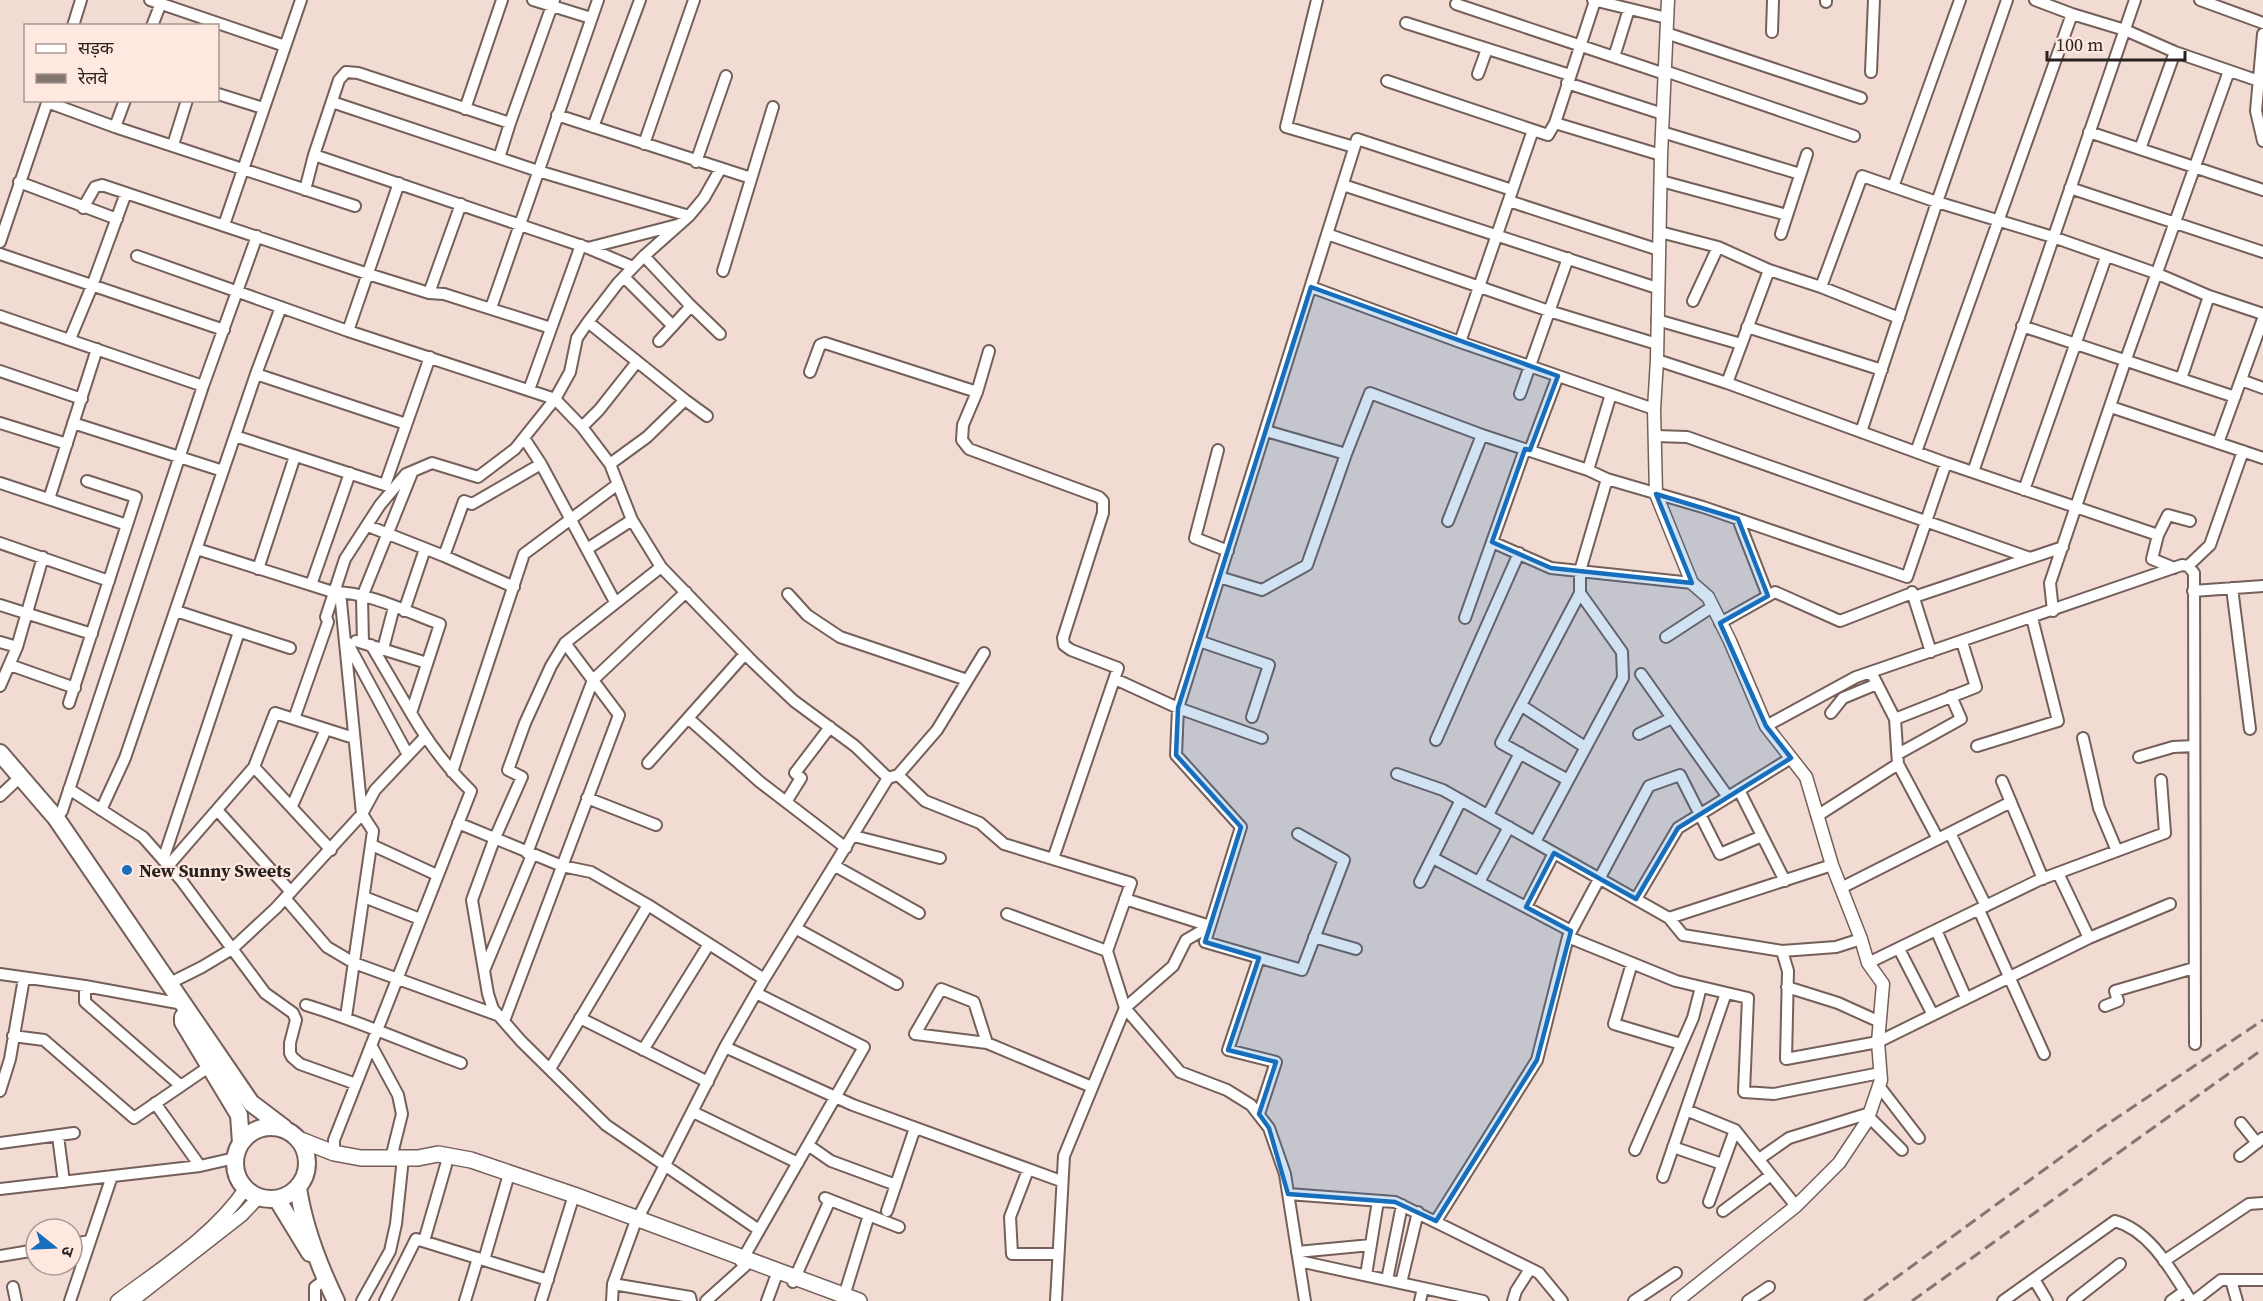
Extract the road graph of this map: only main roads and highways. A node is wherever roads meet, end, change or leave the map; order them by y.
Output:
1 (0, 753) edge
2 (183, 1004) junction
3 (284, 1128) junction
4 (301, 1140) junction
5 (238, 1150) junction
6 (334, 1154) junction
7 (308, 1156) junction
8 (404, 1158) junction
9 (298, 1188) junction
10 (276, 1199) junction
11 (572, 1199) junction
12 (326, 1279) junction
13 (842, 1298) edge
14 (336, 1301) edge
15 (859, 1301) edge

1 - 2 main road
2 - 3 main road
2 - 5 main road
3 - 4 main road
3 - 5 main road
4 - 6 main road
4 - 7 main road
5 - 10 main road
6 - 7 main road
6 - 8 main road
7 - 9 main road
8 - 11 main road
8 - 11 main road
9 - 10 main road
9 - 12 main road
10 - 12 main road
11 - 13 main road
12 - 14 main road
13 - 15 main road

